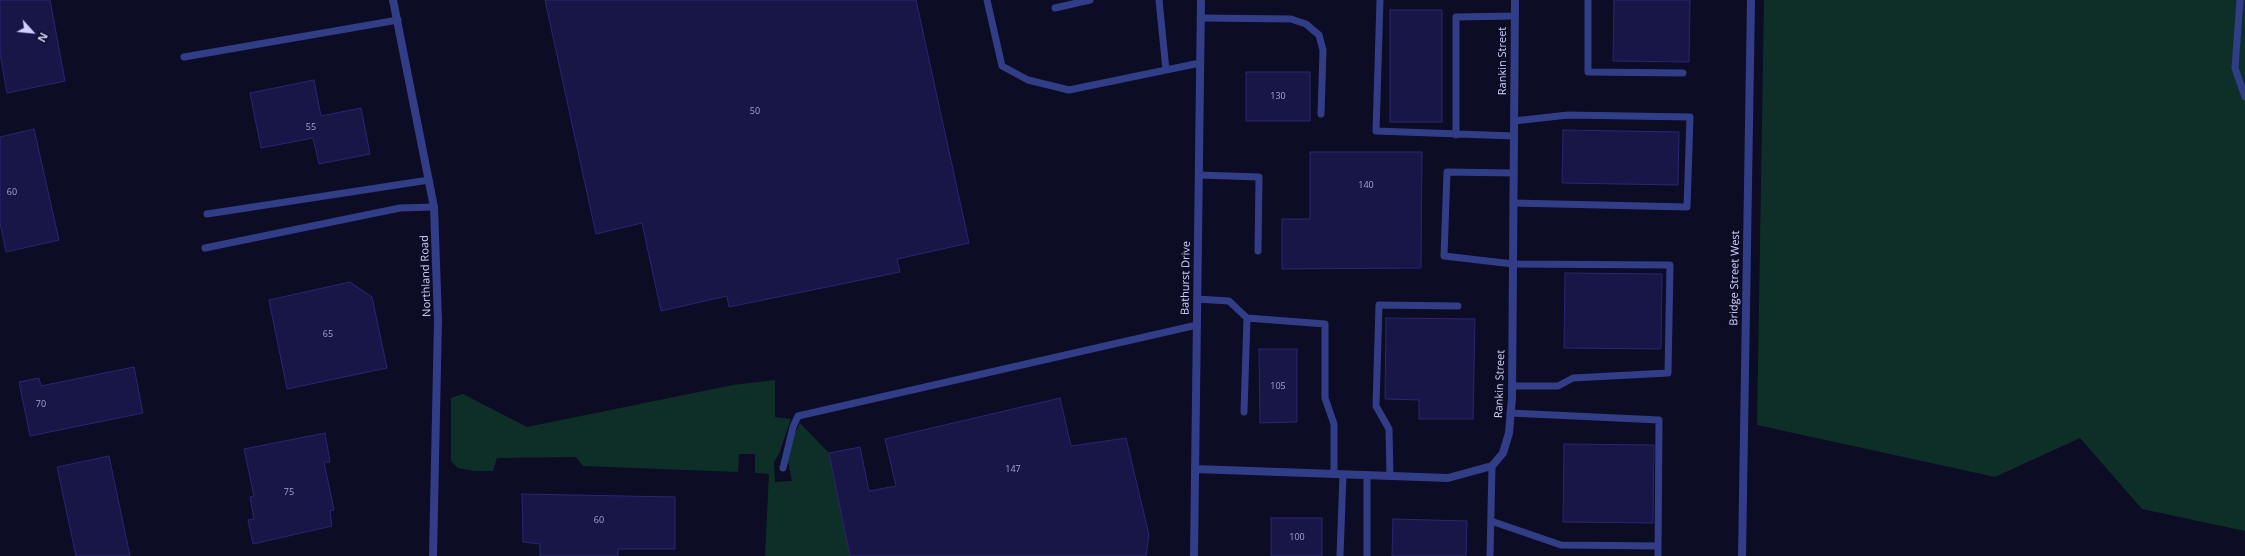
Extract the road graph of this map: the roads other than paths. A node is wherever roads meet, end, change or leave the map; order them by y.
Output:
1 (393, 0) edge
2 (987, 0) edge
3 (1090, 0) edge
4 (1159, 0) edge
5 (1201, 0) edge
6 (1380, 0) edge
7 (1515, 0) edge
8 (1588, 0) edge
9 (1751, 0) edge
10 (2240, 0) edge
11 (1054, 8) dead end
12 (1515, 16) junction
13 (1201, 18) junction
14 (398, 20) junction
15 (184, 57) dead end
16 (1200, 63) junction
17 (1166, 70) junction
18 (1683, 73) dead end
19 (2245, 97) edge
20 (1321, 114) dead end
21 (1514, 121) junction
22 (1456, 134) junction
23 (1514, 136) junction
24 (1513, 173) junction
25 (1199, 175) junction
26 (429, 180) junction
27 (1513, 204) junction
28 (434, 207) junction
29 (207, 214) dead end
30 (205, 248) dead end
31 (1258, 251) dead end
32 (1513, 264) junction
33 (1197, 299) junction
34 (1458, 306) dead end
35 (1247, 318) junction
36 (1197, 325) junction
37 (1512, 386) junction
38 (1244, 412) dead end
39 (1510, 413) junction
40 (1492, 466) junction
41 (782, 468) dead end
42 (1195, 469) junction
43 (1334, 474) junction
44 (1343, 474) junction
45 (1367, 475) junction
46 (1390, 476) junction
47 (1491, 521) junction
48 (1658, 546) junction
49 (433, 556) edge
50 (1194, 556) edge
51 (1340, 556) edge
52 (1367, 556) edge
53 (1490, 556) edge
54 (1658, 556) edge
55 (1742, 556) edge

1 - 14 street, Northland Road
2 - 17 lane
3 - 11 lane
4 - 17 lane
5 - 13 street, Bathurst Drive
6 - 22 lane
7 - 12 street, Rankin Street
8 - 18 lane
9 - 55 street, Bridge Street West
10 - 19 lane
12 - 21 street, Rankin Street
12 - 22 lane
13 - 16 street, Bathurst Drive
13 - 20 lane
14 - 15 lane
14 - 26 street, Northland Road
16 - 17 lane
16 - 25 street, Bathurst Drive
21 - 23 street, Rankin Street
21 - 27 lane
22 - 23 lane
23 - 24 street, Rankin Street
24 - 27 street, Rankin Street
24 - 32 lane
25 - 31 lane
25 - 33 street, Bathurst Drive
26 - 28 street, Northland Road
26 - 29 lane
27 - 32 street, Rankin Street
28 - 30 lane
28 - 49 street, Northland Road
32 - 37 street, Rankin Street
32 - 37 lane
33 - 35 lane
33 - 36 street, Bathurst Drive
34 - 46 lane
35 - 38 lane
35 - 43 lane
36 - 41 lane
36 - 42 street, Bathurst Drive
37 - 39 street, Rankin Street
39 - 40 street, Rankin Street
39 - 48 lane
40 - 46 street
40 - 47 lane
42 - 43 street
42 - 50 street, Bathurst Drive
43 - 44 street
44 - 45 street
44 - 51 lane
45 - 46 street
45 - 52 lane
47 - 48 lane
47 - 53 lane
48 - 54 lane

